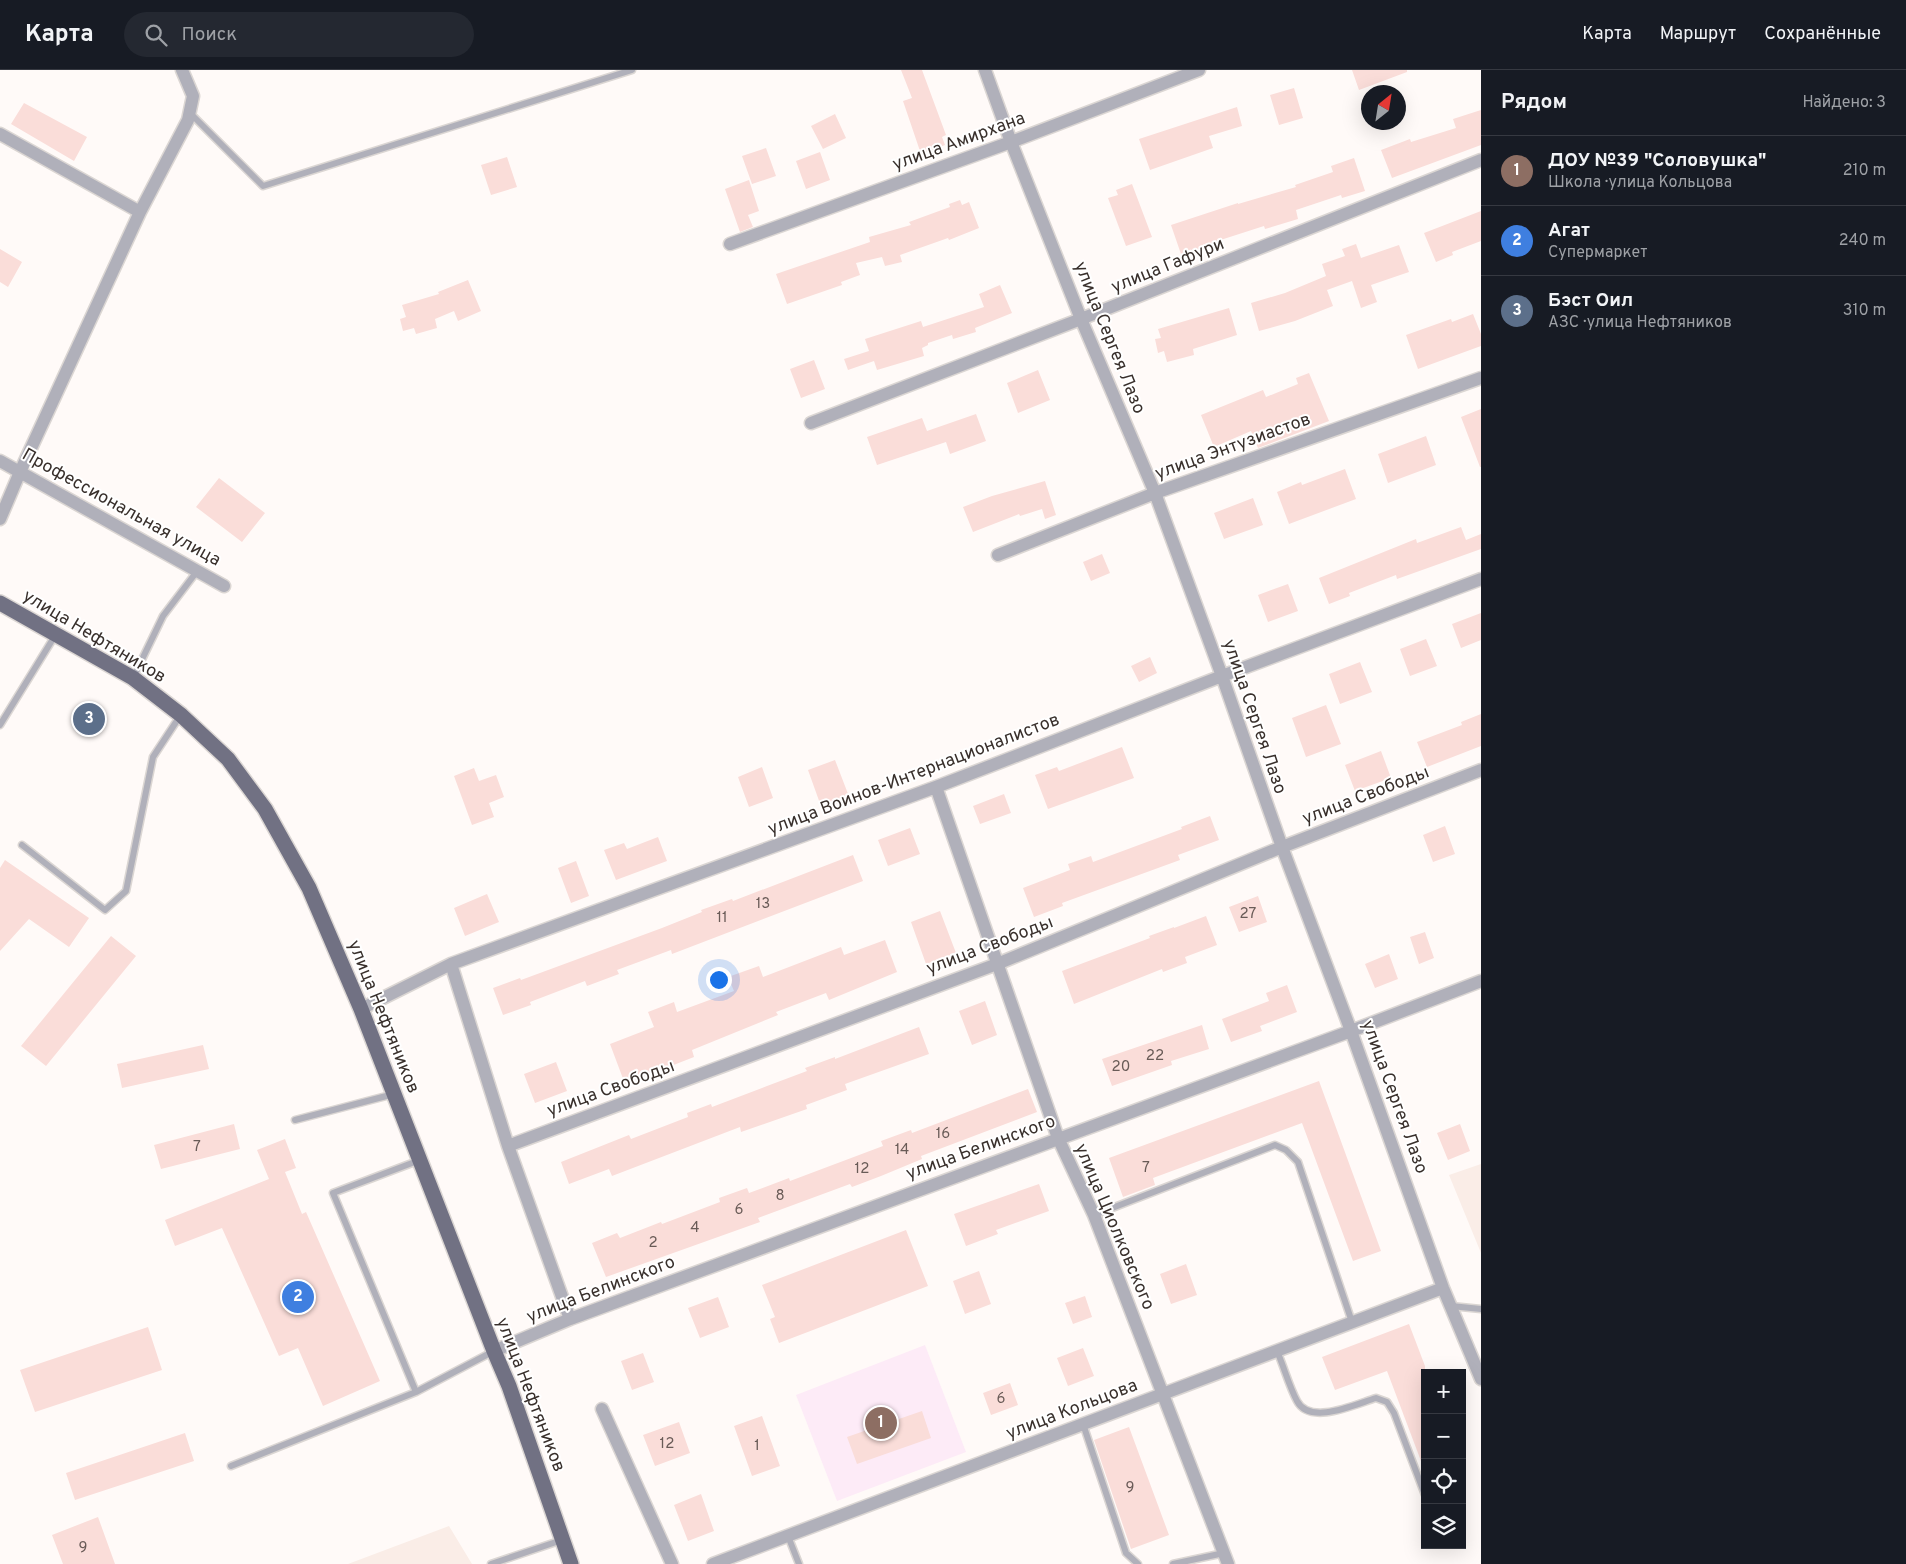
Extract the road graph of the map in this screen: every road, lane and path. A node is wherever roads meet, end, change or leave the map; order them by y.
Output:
1 (182, 70) edge
2 (632, 70) edge
3 (985, 70) edge
4 (1199, 70) edge
5 (190, 113) junction
6 (0, 134) edge
7 (1011, 142) junction
8 (1481, 160) edge
9 (140, 212) junction
10 (730, 244) dead end
11 (1081, 319) junction
12 (1481, 378) edge
13 (811, 423) dead end
14 (0, 461) edge
15 (20, 472) junction
16 (1154, 493) junction
17 (0, 519) edge
18 (998, 555) dead end
19 (198, 570) junction
20 (1481, 579) edge
21 (224, 586) dead end
22 (0, 603) edge
23 (56, 633) junction
24 (1222, 676) junction
25 (133, 678) junction
26 (181, 715) junction
27 (0, 725) edge
28 (1481, 770) edge
29 (936, 787) junction
30 (22, 845) dead end
31 (1282, 847) junction
32 (451, 964) junction
33 (997, 964) junction
34 (1481, 981) edge
35 (361, 1009) junction
36 (1351, 1031) junction
37 (395, 1094) junction
38 (295, 1120) dead end
39 (1058, 1138) junction
40 (508, 1146) junction
41 (421, 1159) junction
42 (1094, 1215) junction
43 (1444, 1288) junction
44 (1451, 1306) junction
45 (1481, 1309) edge
46 (570, 1319) junction
47 (1352, 1322) junction
48 (494, 1351) junction
49 (1277, 1351) junction
50 (1481, 1379) edge
51 (416, 1392) junction
52 (1163, 1394) junction
53 (602, 1409) dead end
54 (1083, 1424) junction
55 (231, 1466) dead end
56 (1421, 1484) edge
57 (788, 1536) junction
58 (563, 1539) junction
59 (1226, 1559) edge
60 (491, 1564) edge
61 (571, 1564) edge
62 (672, 1564) edge
63 (713, 1564) edge
64 (799, 1564) edge
65 (1138, 1564) edge
66 (1173, 1564) edge

1 - 5 street
2 - 5 lane
3 - 7 street, улица Сергея Лазо
4 - 7 street, улица Амирхана
5 - 9 street
6 - 9 street
7 - 10 street, улица Амирхана
7 - 11 street, улица Сергея Лазо
8 - 11 street, улица Гафури
9 - 15 street
11 - 13 street, улица Гафури
11 - 16 street, улица Сергея Лазо
12 - 16 street, улица Энтузиастов
14 - 15 street, Профессиональная улица
15 - 17 street
15 - 19 street, Профессиональная улица
16 - 18 street, улица Энтузиастов
16 - 24 street, улица Сергея Лазо
19 - 21 street, Профессиональная улица
19 - 25 lane
20 - 24 street, улица Воинов-Интернационалистов
22 - 23 main road, улица Нефтяников
23 - 25 main road, улица Нефтяников
23 - 27 lane
24 - 29 street, улица Воинов-Интернационалистов
24 - 31 street, улица Сергея Лазо
25 - 26 main road, улица Нефтяников
26 - 30 lane
26 - 35 main road, улица Нефтяников
28 - 31 street, улица Свободы
29 - 32 street, улица Воинов-Интернационалистов
29 - 33 street, улица Циолковского
31 - 33 street, улица Свободы
31 - 36 street, улица Сергея Лазо
32 - 35 street, улица Воинов-Интернационалистов
32 - 40 street
33 - 39 street, улица Циолковского
33 - 40 street, улица Свободы
34 - 36 street, улица Белинского
35 - 37 main road, улица Нефтяников
36 - 39 street, улица Белинского
36 - 43 street, улица Сергея Лазо
37 - 38 lane
37 - 41 main road, улица Нефтяников
39 - 42 street, улица Циолковского
39 - 46 street, улица Белинского
40 - 46 street
41 - 48 main road, улица Нефтяников
41 - 51 lane
42 - 47 lane
42 - 52 street, улица Циолковского
43 - 44 street, улица Сергея Лазо
43 - 47 street, улица Кольцова
44 - 45 lane
44 - 50 street, улица Сергея Лазо
46 - 48 street, улица Белинского
47 - 49 street, улица Кольцова
48 - 51 lane
48 - 58 main road, улица Нефтяников
49 - 52 street, улица Кольцова
49 - 56 lane
51 - 55 lane
52 - 54 street, улица Кольцова
52 - 59 street, улица Циолковского
53 - 62 street
54 - 57 street, улица Кольцова
54 - 65 lane
57 - 63 street, улица Кольцова
57 - 64 lane
58 - 60 lane
58 - 61 main road, улица Нефтяников
59 - 66 lane

